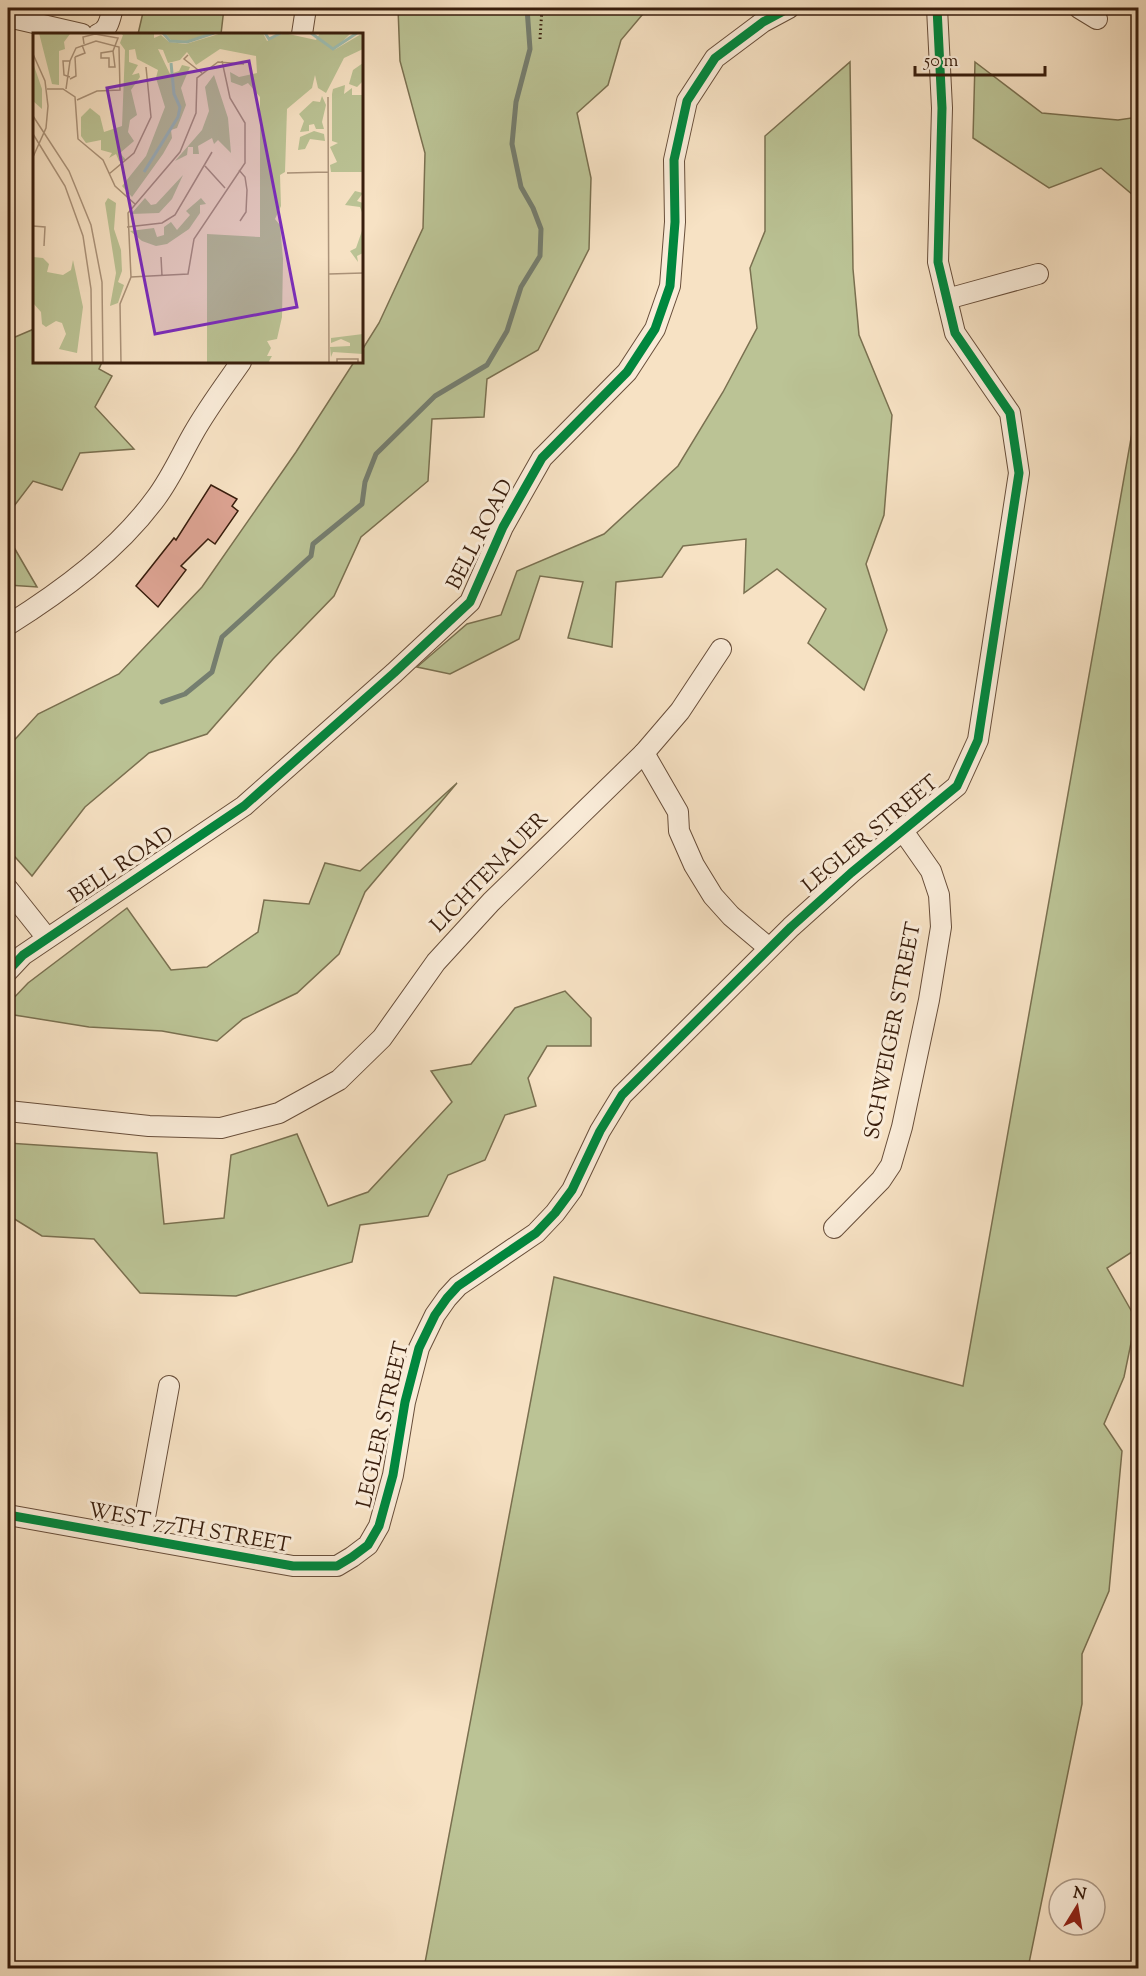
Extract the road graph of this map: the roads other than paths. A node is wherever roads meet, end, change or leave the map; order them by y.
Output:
1 (113, 8) edge
2 (306, 8) edge
3 (789, 8) edge
4 (937, 8) edge
5 (1079, 8) edge
6 (757, 14) edge
7 (8, 17) edge
8 (1097, 20) dead end
9 (78, 33) edge
10 (102, 33) edge
11 (302, 33) edge
12 (1038, 274) dead end
13 (947, 299) junction
14 (240, 363) edge
15 (8, 625) edge
16 (721, 650) dead end
17 (644, 753) junction
18 (903, 831) junction
19 (8, 889) edge
20 (47, 938) junction
21 (769, 948) junction
22 (8, 971) edge
23 (8, 1111) edge
24 (834, 1228) dead end
25 (169, 1386) dead end
26 (8, 1515) edge
27 (141, 1539) junction
28 (362, 1550) joint

1 - 10 street
2 - 11 street
3 - 6 street, BELL ROAD
4 - 13 street, LEGLER STREET
5 - 8 street
6 - 20 street, BELL ROAD
7 - 9 street
12 - 13 street
13 - 18 street, LEGLER STREET
14 - 15 street
16 - 17 street, LICHTENAUER
17 - 21 street
17 - 23 street, LICHTENAUER
18 - 21 street, LEGLER STREET
18 - 24 street, SCHWEIGER STREET
19 - 20 street
20 - 22 street, BELL ROAD
21 - 28 street, LEGLER STREET
25 - 27 street
26 - 27 street, WEST 77TH STREET
27 - 28 street, WEST 77TH STREET

